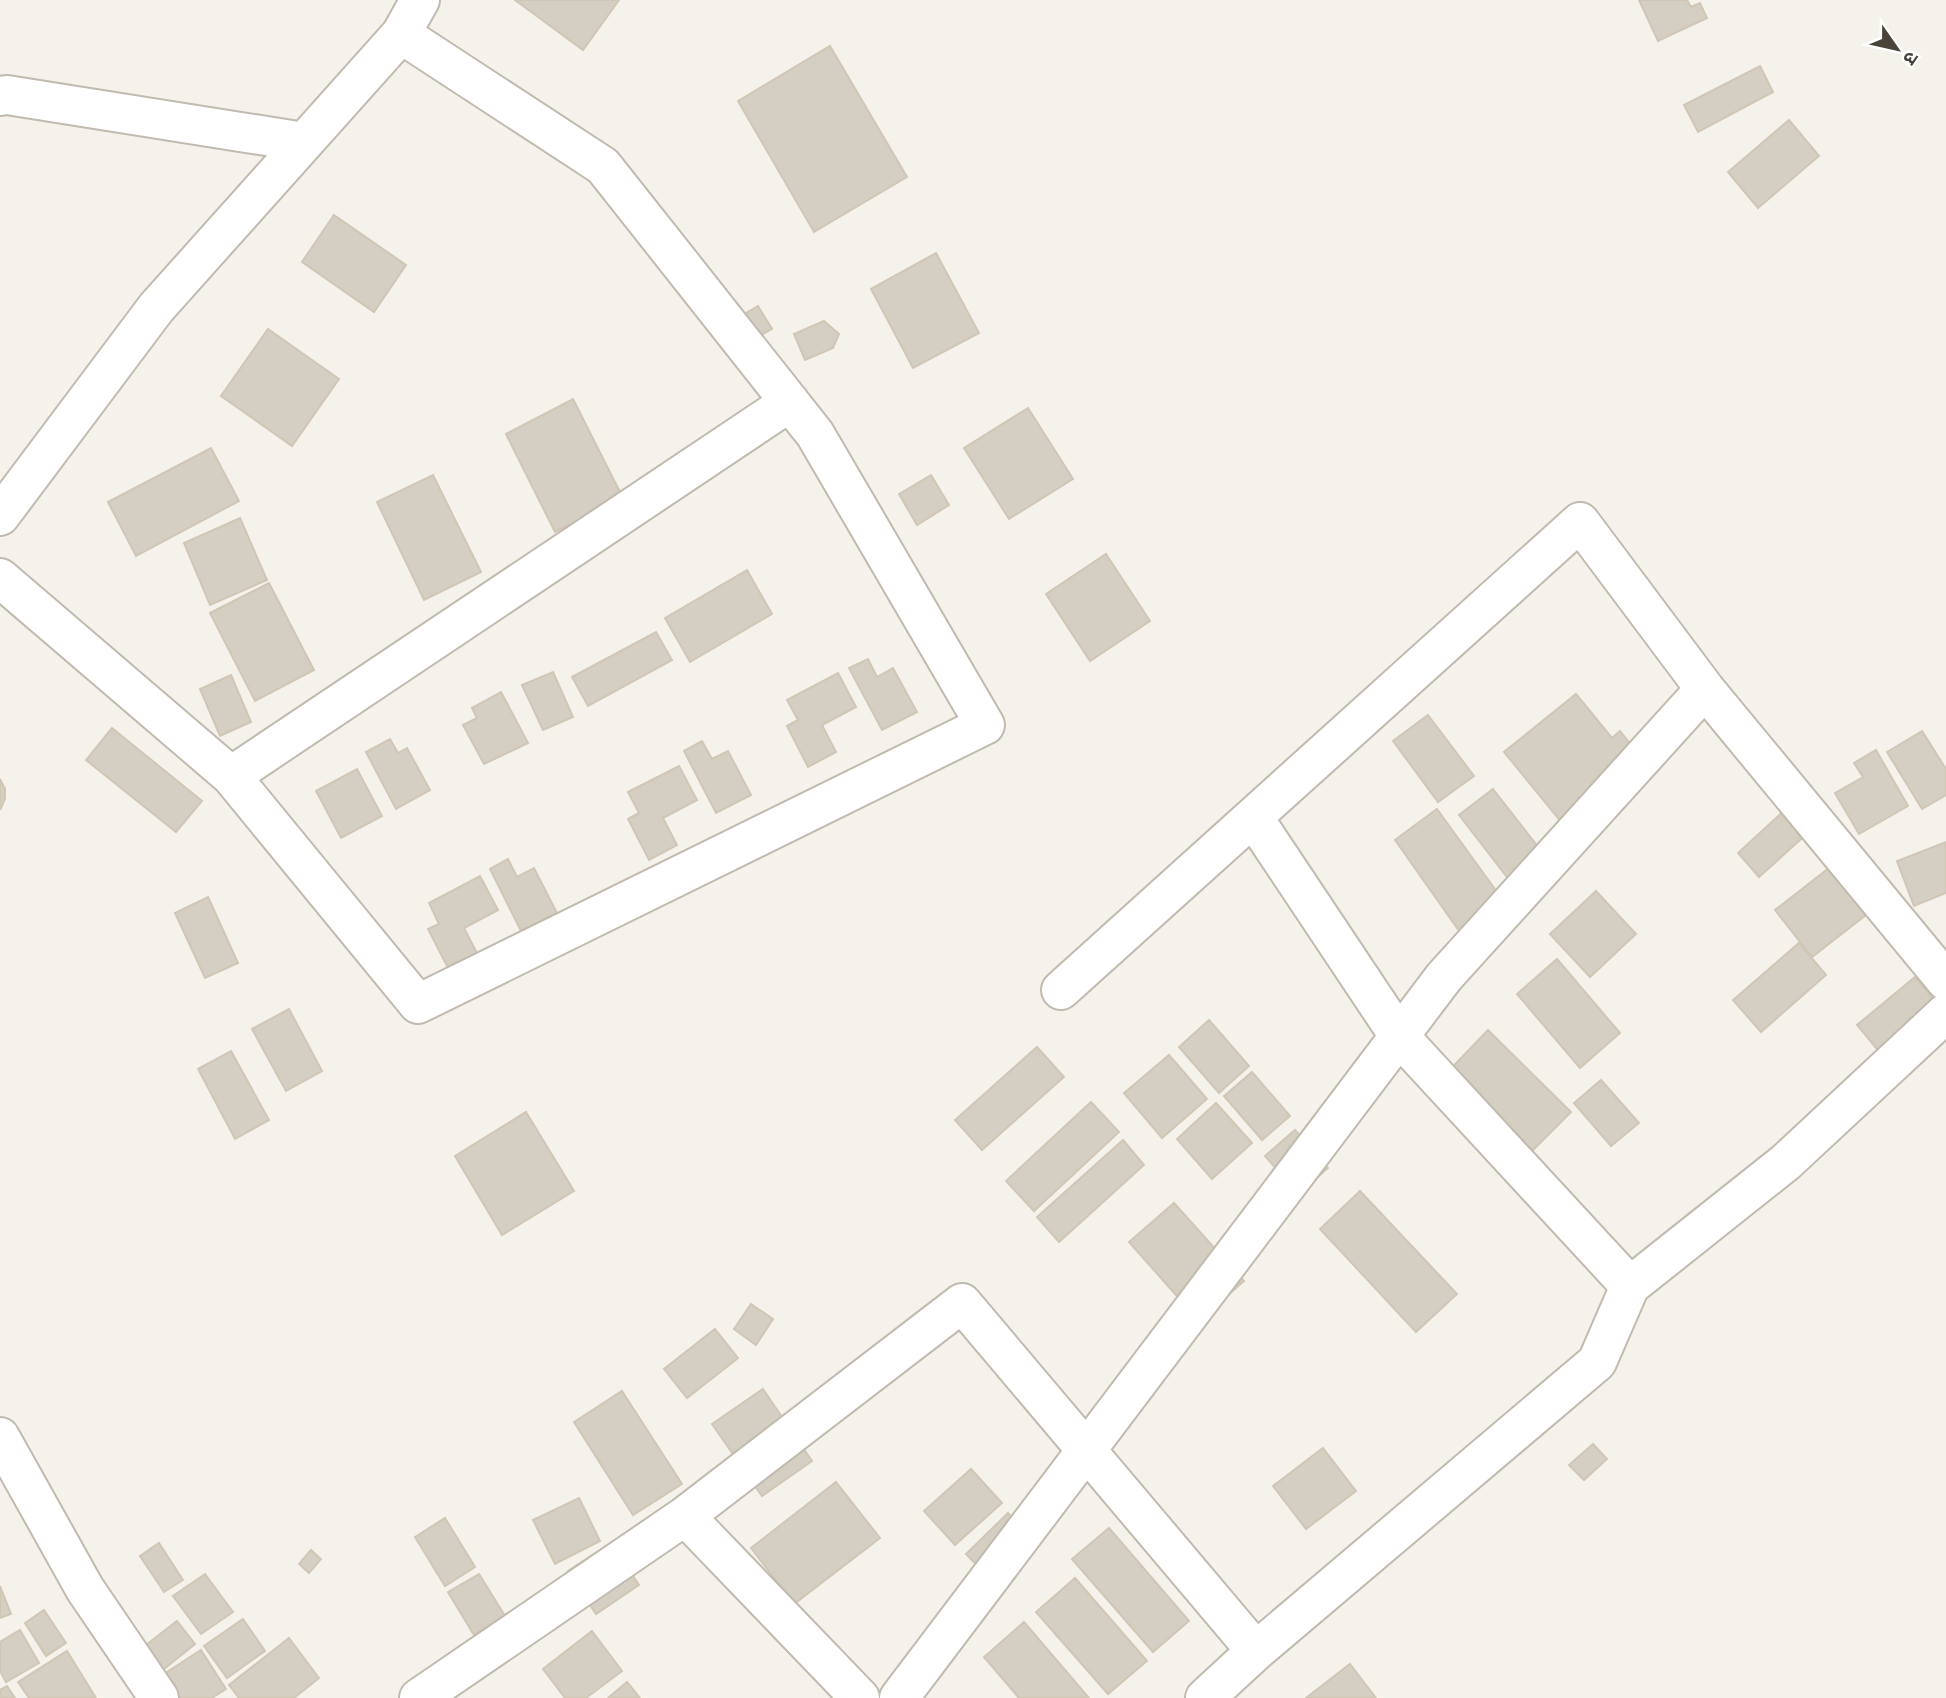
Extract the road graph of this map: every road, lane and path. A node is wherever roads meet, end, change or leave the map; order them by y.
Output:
1 (420, 0) edge
2 (401, 34) junction
3 (0, 96) edge
4 (304, 142) junction
5 (790, 402) junction
6 (0, 516) edge
7 (0, 578) edge
8 (1705, 689) junction
9 (232, 776) junction
10 (1253, 817) junction
11 (1946, 981) edge
12 (1061, 990) dead end
13 (1946, 1013) edge
14 (1399, 1036) junction
15 (1630, 1286) junction
16 (0, 1437) edge
17 (1086, 1450) junction
18 (685, 1516) junction
19 (1256, 1651) junction
20 (159, 1698) edge
21 (419, 1698) edge
22 (860, 1698) edge
23 (899, 1698) edge
24 (1205, 1698) edge

1 - 2 street
2 - 4 street
2 - 5 street
3 - 4 street
4 - 6 street
5 - 9 street
5 - 9 street
7 - 9 street
8 - 10 street
8 - 11 street
8 - 14 street
10 - 12 street
10 - 14 street
13 - 15 street
14 - 15 street
14 - 17 street
15 - 19 street
16 - 20 street
17 - 18 street
17 - 19 street
17 - 23 street
18 - 21 street
18 - 22 street
19 - 24 street

